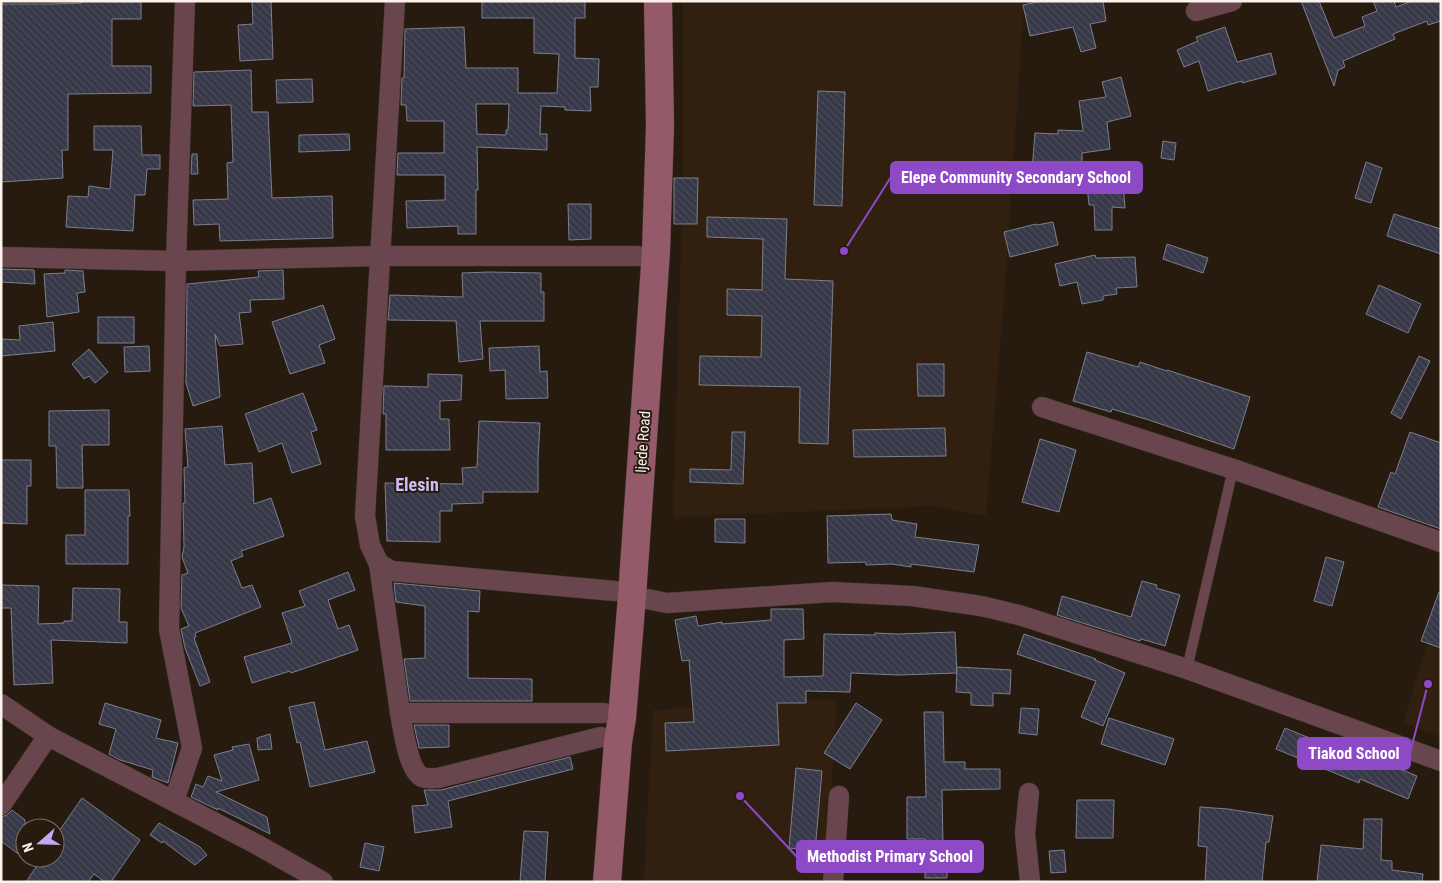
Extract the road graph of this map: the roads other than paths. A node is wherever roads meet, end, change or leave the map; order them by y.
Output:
1 (186, 1) edge
2 (395, 1) edge
3 (641, 1) edge
4 (658, 1) edge
5 (1232, 1) edge
6 (1196, 11) dead end
7 (650, 127) junction
8 (380, 256) junction
9 (638, 256) junction
10 (1, 257) edge
11 (176, 261) junction
12 (1042, 407) dead end
13 (1233, 469) junction
14 (1441, 542) edge
15 (379, 564) junction
16 (624, 594) junction
17 (1187, 669) junction
18 (1, 704) edge
19 (400, 713) junction
20 (602, 725) junction
21 (48, 736) junction
22 (1441, 761) edge
23 (1029, 793) dead end
24 (839, 796) dead end
25 (174, 801) junction
26 (1, 805) edge
27 (315, 880) edge
28 (589, 882) edge
29 (607, 882) edge
30 (833, 882) edge
31 (1030, 882) edge

1 - 11 street
2 - 8 street
3 - 7 main road, Ijede Road
4 - 7 main road, Ijede Road
5 - 6 street
7 - 9 main road, Ijede Road
7 - 16 main road, Ijede Road
8 - 9 street
8 - 11 street
8 - 15 street
9 - 16 main road, Ijede Road
10 - 11 street
11 - 25 street
12 - 13 street
13 - 14 street
13 - 17 lane
15 - 16 street
15 - 19 street
16 - 17 street
16 - 20 main road, Ijede Road
16 - 29 main road, Ijede Road
17 - 22 street
18 - 21 street
19 - 20 street
19 - 20 street
20 - 28 main road, Ijede Road
21 - 25 street
21 - 26 street
23 - 31 street
24 - 30 street
25 - 27 street

